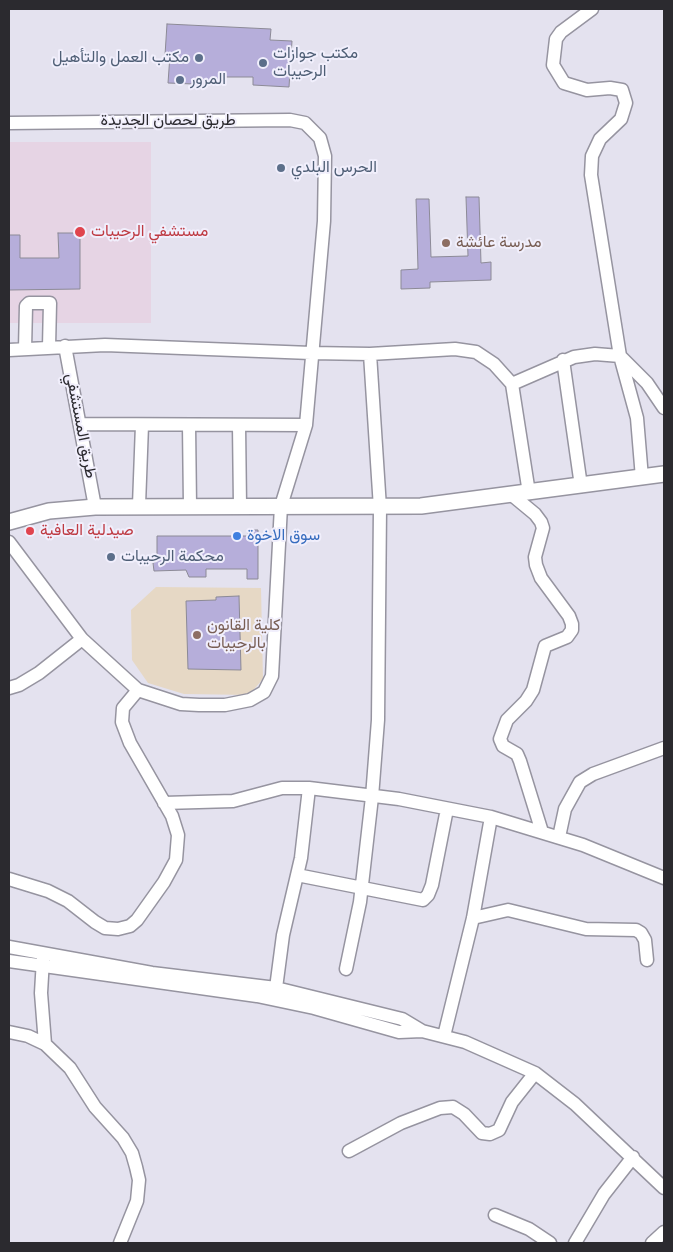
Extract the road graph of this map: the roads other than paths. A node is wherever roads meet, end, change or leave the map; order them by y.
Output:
1 (592, 9) edge
2 (9, 123) edge
3 (65, 346) junction
4 (48, 347) junction
5 (25, 349) junction
6 (9, 350) edge
7 (311, 353) junction
8 (370, 354) junction
9 (620, 356) junction
10 (563, 360) junction
11 (512, 384) junction
12 (664, 408) edge
13 (80, 424) junction
14 (142, 425) junction
15 (189, 425) junction
16 (239, 425) junction
17 (306, 425) junction
18 (664, 474) edge
19 (642, 478) junction
20 (581, 486) junction
21 (529, 492) junction
22 (512, 495) junction
23 (139, 505) junction
24 (190, 506) junction
25 (240, 506) junction
26 (281, 506) junction
27 (95, 507) junction
28 (380, 508) junction
29 (9, 522) edge
30 (9, 542) edge
31 (82, 639) junction
32 (9, 688) edge
33 (138, 690) junction
34 (664, 748) edge
35 (309, 788) junction
36 (372, 797) junction
37 (164, 803) junction
38 (447, 808) junction
39 (491, 817) junction
40 (542, 832) junction
41 (559, 837) junction
42 (297, 875) junction
43 (664, 878) edge
44 (9, 879) edge
45 (362, 886) junction
46 (473, 918) junction
47 (9, 947) edge
48 (43, 960) junction
49 (647, 960) dead end
50 (9, 961) edge
51 (346, 969) dead end
52 (151, 977) junction
53 (276, 988) junction
54 (422, 1030) junction
55 (9, 1032) edge
56 (444, 1036) junction
57 (45, 1044) junction
58 (535, 1073) junction
59 (349, 1151) dead end
60 (633, 1158) junction
61 (664, 1188) edge
62 (495, 1215) dead end
63 (664, 1232) edge
64 (120, 1243) edge
65 (550, 1243) edge
66 (575, 1243) edge
67 (652, 1243) edge

1 - 9 street
2 - 7 street, طريق لحصان الجديدة
3 - 4 street
3 - 7 street
3 - 13 street, طريق المستشفي
4 - 5 street
4 - 5 street
5 - 6 street
7 - 8 street
7 - 17 street
8 - 11 street
8 - 28 street
9 - 10 street
9 - 12 street
9 - 19 street
10 - 11 street
10 - 20 street
11 - 21 street
13 - 14 street
13 - 27 street, طريق المستشفي
14 - 15 street
14 - 23 street
15 - 16 street
15 - 24 street
16 - 17 street
16 - 25 street
17 - 26 street
18 - 19 main road
19 - 20 main road
20 - 21 main road
21 - 22 main road
22 - 28 main road
22 - 40 street
23 - 24 main road
23 - 27 main road
24 - 25 main road
25 - 26 main road
26 - 28 main road
26 - 33 street
27 - 29 main road
28 - 36 street
30 - 31 street
31 - 32 street
31 - 33 street
33 - 37 street
34 - 41 street
35 - 36 street
35 - 37 street
35 - 42 street
36 - 38 street
36 - 45 street
37 - 44 street
38 - 39 street
38 - 45 street
39 - 40 street
39 - 46 street
40 - 41 street
41 - 43 street
42 - 45 street
42 - 53 street
45 - 51 street
46 - 49 street
46 - 56 street
47 - 48 street
48 - 50 street
48 - 52 street
48 - 57 street
52 - 53 street
52 - 54 street
53 - 54 street
54 - 56 street
55 - 57 street
56 - 58 street
57 - 64 street
58 - 59 street
58 - 60 street
60 - 61 street
60 - 66 street
62 - 65 street
63 - 67 street

